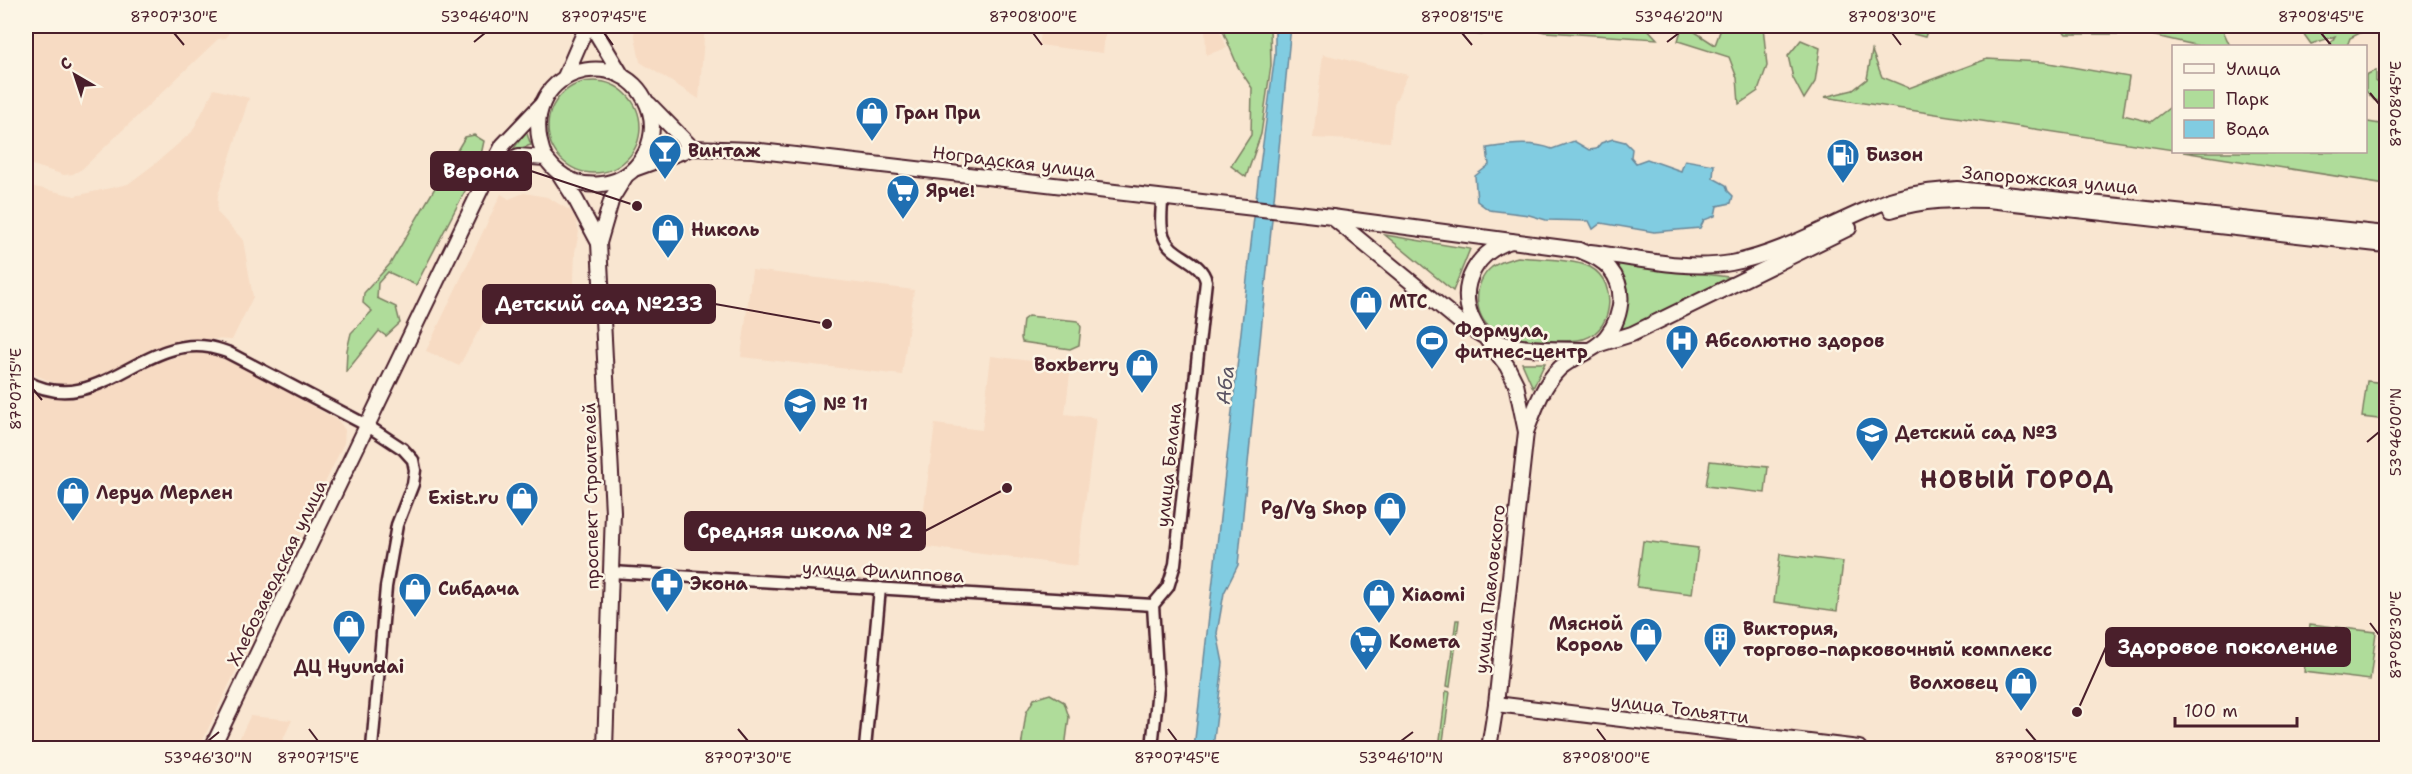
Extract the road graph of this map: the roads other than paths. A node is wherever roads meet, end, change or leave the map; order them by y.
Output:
1 (587, 26) edge
2 (592, 26) edge
3 (622, 76) junction
4 (564, 79) junction
5 (647, 102) junction
6 (542, 104) junction
7 (692, 147) junction
8 (545, 158) junction
9 (491, 168) junction
10 (558, 172) junction
11 (630, 173) junction
12 (1162, 199) junction
13 (1332, 217) junction
14 (2386, 234) edge
15 (1514, 240) junction
16 (599, 243) junction
17 (2386, 245) edge
18 (1579, 250) junction
19 (1485, 337) junction
20 (1593, 348) junction
21 (26, 381) edge
22 (371, 420) junction
23 (1526, 432) junction
24 (612, 572) junction
25 (880, 588) junction
26 (1153, 605) junction
27 (1496, 704) junction
28 (212, 748) edge
29 (372, 748) edge
30 (605, 748) edge
31 (865, 748) edge
32 (1152, 748) edge
33 (1489, 748) edge
34 (1859, 748) edge

1 - 4 main road
2 - 3 main road
3 - 4 main road
3 - 5 main road
4 - 6 main road
5 - 7 main road
5 - 11 main road
6 - 8 main road
6 - 9 main road
7 - 11 main road
7 - 12 main road, Ноградская улица
8 - 9 main road
8 - 10 main road
9 - 22 main road, Хлебозаводская улица
10 - 11 main road
10 - 16 main road
11 - 16 main road
12 - 13 main road, Ноградская улица
12 - 26 street, улица Белана
13 - 15 main road, Ноградская улица
13 - 19 main road
14 - 18 main road, Запорожская улица
15 - 18 main road
15 - 19 main road
16 - 24 main road, проспект Строителей
17 - 20 main road, Запорожская улица
18 - 20 main road
19 - 20 main road
19 - 23 main road, улица Павловского
20 - 23 main road, улица Павловского
21 - 22 street
22 - 28 main road, Хлебозаводская улица
22 - 29 street
23 - 27 main road, улица Павловского
24 - 25 street, улица Филиппова
24 - 30 main road, проспект Строителей
25 - 26 street, улица Филиппова
25 - 31 street
26 - 32 street
27 - 33 main road, улица Павловского
27 - 34 main road, улица Тольятти

